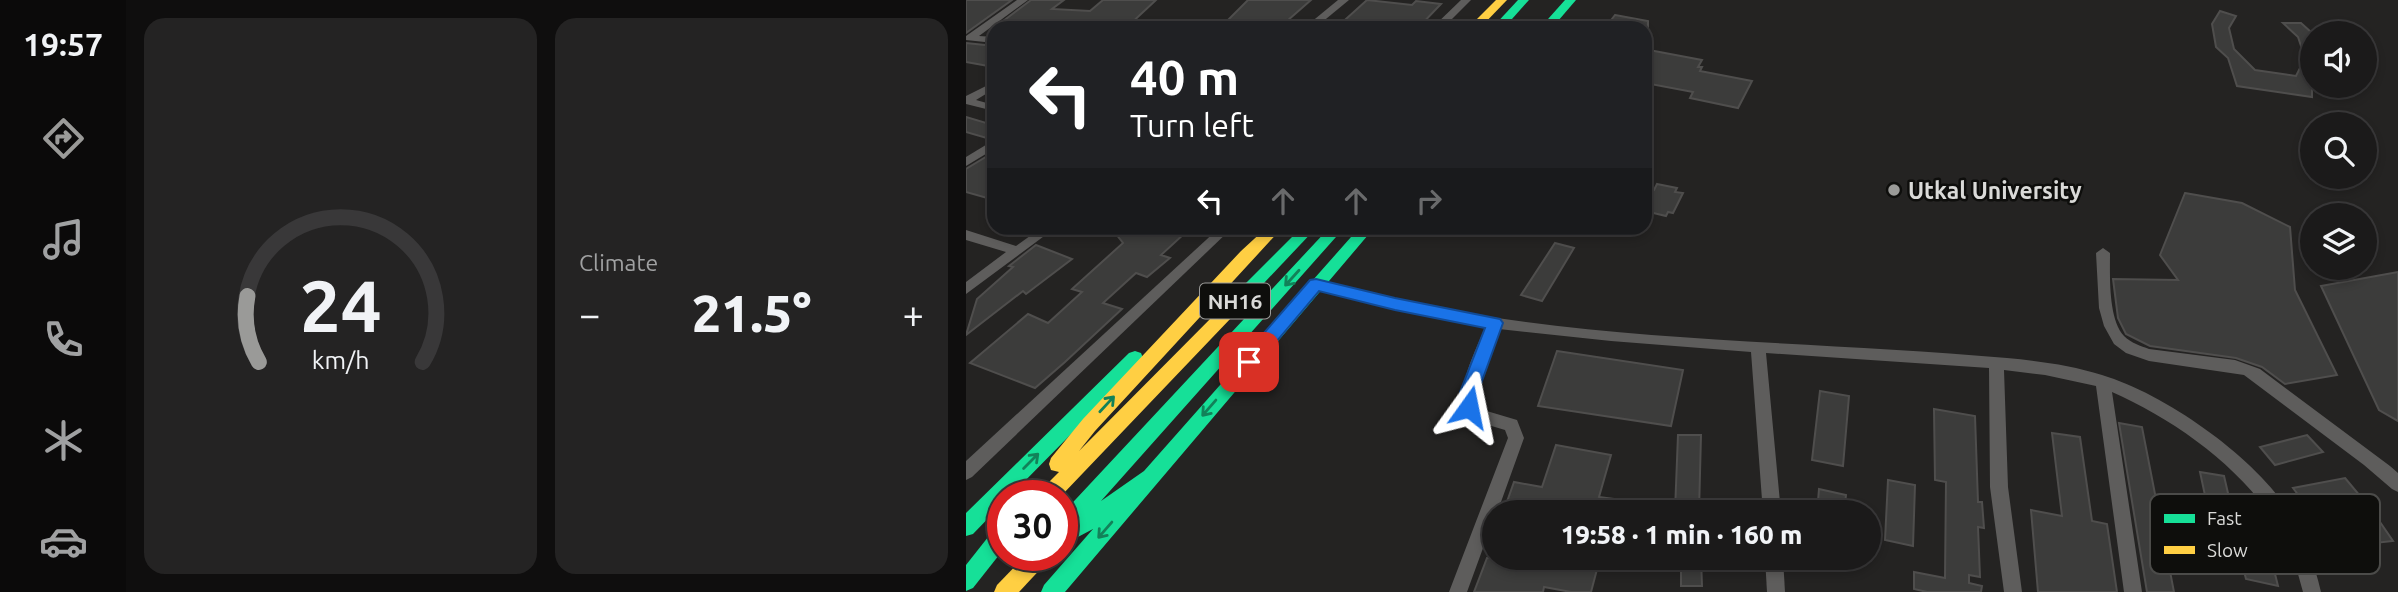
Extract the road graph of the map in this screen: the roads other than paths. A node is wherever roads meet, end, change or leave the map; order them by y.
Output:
1 (1023, 0) edge
2 (1344, 0) edge
3 (1466, 0) edge
4 (1502, 0) edge
5 (1571, 0) edge
6 (1530, 5) edge
7 (993, 21) edge
8 (1318, 21) edge
9 (1444, 21) edge
10 (1481, 21) edge
11 (1508, 21) edge
12 (1522, 21) edge
13 (1552, 21) edge
14 (987, 25) edge
15 (968, 38) edge
16 (987, 39) edge
17 (987, 89) edge
18 (967, 101) edge
19 (987, 105) edge
20 (987, 148) edge
21 (966, 162) edge
22 (966, 234) edge
23 (1039, 235) edge
24 (1219, 235) edge
25 (1268, 235) edge
26 (1302, 235) edge
27 (1331, 235) edge
28 (1361, 235) edge
29 (1259, 243) junction
30 (1017, 251) junction
31 (2103, 253) dead end
32 (1316, 284) junction
33 (967, 287) edge
34 (1494, 323) junction
35 (1758, 346) junction
36 (1996, 363) junction
37 (2103, 382) junction
38 (966, 472) edge
39 (1149, 478) junction
40 (1045, 480) edge
41 (1063, 480) edge
42 (2398, 484) edge
43 (2267, 494) edge
44 (1771, 500) edge
45 (1078, 512) edge
46 (966, 527) edge
47 (1078, 528) edge
48 (987, 554) edge
49 (987, 559) edge
50 (1775, 570) edge
51 (1024, 571) edge
52 (2306, 574) edge
53 (966, 581) edge
54 (1004, 592) edge
55 (1051, 592) edge
56 (1458, 592) edge
57 (1776, 592) edge
58 (2013, 592) edge
59 (2133, 592) edge
60 (2312, 592) edge

1 - 7 street
2 - 8 street
3 - 9 street
4 - 10 main road
5 - 13 main road
6 - 11 main road
6 - 12 main road
14 - 15 street
15 - 16 street
17 - 18 street
18 - 19 street
20 - 21 street
22 - 30 street
23 - 30 street
24 - 38 street
25 - 29 main road
26 - 41 main road, NH16
27 -> 45 main road, NH16
28 - 32 main road
40 -> 29 main road
46 -> 29 main road
30 - 33 street
31 - 42 street
32 - 34 street
32 -> 39 main road
34 - 35 street
34 - 56 street
35 - 36 street
35 - 44 street
36 - 37 street
36 - 58 street
37 - 43 street
37 - 59 street
39 - 47 main road
39 -> 55 main road
48 - 53 main road
49 - 53 main road
50 - 57 street
51 - 54 main road
52 - 60 street

